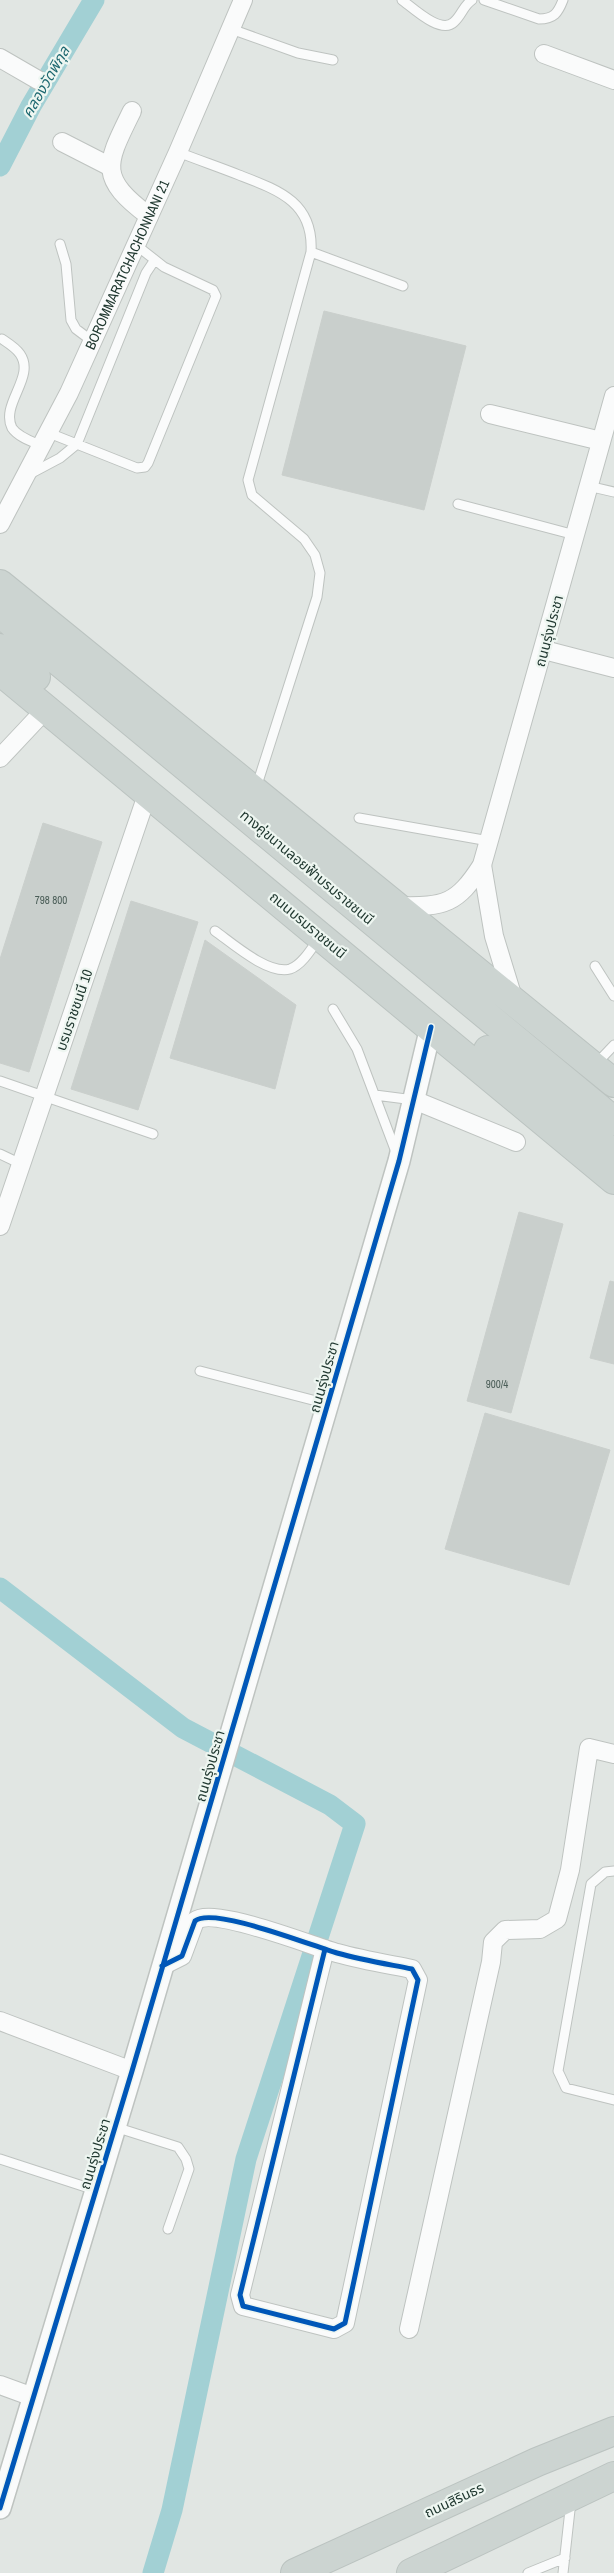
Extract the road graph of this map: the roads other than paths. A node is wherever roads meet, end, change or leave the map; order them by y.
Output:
1 (243, 0) edge
2 (484, 0) edge
3 (563, 0) edge
4 (405, 1) edge
5 (468, 1) edge
6 (507, 4) edge
7 (230, 30) junction
8 (544, 54) dead end
9 (0, 58) edge
10 (333, 60) dead end
11 (38, 80) dead end
12 (614, 80) edge
13 (132, 111) dead end
14 (62, 142) dead end
15 (178, 152) junction
16 (109, 166) junction
17 (149, 216) junction
18 (60, 244) dead end
19 (136, 245) junction
20 (311, 252) junction
21 (154, 261) junction
22 (403, 286) dead end
23 (2, 339) dead end
24 (92, 341) junction
25 (614, 396) edge
26 (490, 414) dead end
27 (45, 440) junction
28 (601, 441) junction
29 (76, 444) junction
30 (26, 476) junction
31 (588, 486) junction
32 (614, 492) edge
33 (458, 504) dead end
34 (0, 524) edge
35 (575, 535) junction
36 (0, 584) edge
37 (0, 614) edge
38 (0, 648) edge
39 (544, 650) junction
40 (614, 668) edge
41 (0, 671) edge
42 (46, 709) junction
43 (0, 758) edge
44 (148, 792) junction
45 (255, 792) junction
46 (358, 818) dead end
47 (489, 841) junction
48 (482, 865) junction
49 (399, 906) junction
50 (215, 931) dead end
51 (321, 936) junction
52 (595, 966) dead end
53 (614, 996) edge
54 (514, 1001) junction
55 (333, 1009) dead end
56 (431, 1027) junction
57 (614, 1046) edge
58 (604, 1075) edge
59 (0, 1081) edge
60 (375, 1095) junction
61 (44, 1097) junction
62 (414, 1100) junction
63 (614, 1121) edge
64 (153, 1134) dead end
65 (516, 1142) dead end
66 (0, 1154) edge
67 (614, 1154) edge
68 (399, 1161) junction
69 (21, 1164) junction
70 (614, 1180) edge
71 (0, 1226) edge
72 (200, 1371) dead end
73 (328, 1404) junction
74 (614, 1754) edge
75 (614, 1871) edge
76 (325, 1948) junction
77 (162, 1966) junction
78 (0, 2021) edge
79 (132, 2071) junction
80 (614, 2100) edge
81 (114, 2127) junction
82 (0, 2159) edge
83 (95, 2190) junction
84 (168, 2229) dead end
85 (410, 2329) dead end
86 (0, 2385) edge
87 (33, 2396) junction
88 (614, 2410) edge
89 (614, 2431) edge
90 (537, 2462) junction
91 (609, 2478) edge
92 (572, 2495) junction
93 (0, 2508) edge
94 (565, 2558) junction
95 (295, 2573) edge
96 (412, 2573) edge
97 (528, 2573) edge
98 (563, 2573) edge

1 - 7 street, BOROMMARATCHACHONNANI 21
2 - 6 lane
3 - 6 lane
4 - 5 lane
7 - 10 lane
7 - 15 street, BOROMMARATCHACHONNANI 21
8 - 12 street
9 - 11 street
13 - 16 street
14 - 16 street
15 - 17 street, BOROMMARATCHACHONNANI 21
15 - 20 lane
16 - 17 street
17 - 19 street, BOROMMARATCHACHONNANI 21
18 - 24 lane
19 - 21 lane
19 - 24 street, BOROMMARATCHACHONNANI 21
20 - 22 lane
20 - 45 lane
21 - 29 lane
21 - 29 lane
23 - 27 lane
24 - 27 street, BOROMMARATCHACHONNANI 21
25 - 28 street, ถนนรุ่งประชา
26 - 28 street
27 - 29 lane
27 - 30 street, BOROMMARATCHACHONNANI 21
28 - 31 street, ถนนรุ่งประชา
29 - 30 lane
30 - 34 street, BOROMMARATCHACHONNANI 21
31 - 32 lane
31 - 35 street, ถนนรุ่งประชา
33 - 35 lane
35 - 39 street, ถนนรุ่งประชา
36 - 45 main road
37 - 63 main road, ทางคู่ขนานลอยฟ้าบรมราชชนนี
38 - 67 main road, ทางคู่ขนานลอยฟ้าบรมราชชนนี
39 - 40 street
39 - 47 street, ถนนรุ่งประชา
41 - 42 main road, ถนนบรมราชชนนี
42 - 43 street
42 - 44 main road, ถนนบรมราชชนนี
44 - 51 main road, ถนนบรมราชชนนี
44 - 61 street, บรมราชชนนี 10
45 - 49 main road
46 - 47 lane
47 - 48 street, ถนนรุ่งประชา
48 - 49 street, ถนนรุ่งประชา
48 - 54 street, ถนนรุ่งประชา
49 - 54 main road
50 - 51 lane
51 - 56 main road, ถนนบรมราชชนนี
52 - 53 lane
54 - 58 main road
55 - 60 lane
56 - 62 street, ถนนรุ่งประชา
56 - 70 main road, ถนนบรมราชชนนี
57 - 58 lane
59 - 61 lane
60 - 62 lane
60 - 68 lane
61 - 64 lane
61 - 69 street, บรมราชชนนี 10
62 - 65 street
62 - 68 street, ถนนรุ่งประชา
66 - 69 lane
68 - 73 street, ถนนรุ่งประชา
69 - 71 street, บรมราชชนนี 10
72 - 73 lane
73 - 77 street, ถนนรุ่งประชา
74 - 85 street
75 - 80 lane
76 - 76 street
76 - 77 street
77 - 79 street, ถนนรุ่งประชา
78 - 79 street
79 - 81 street, ถนนรุ่งประชา
81 - 83 street, ถนนรุ่งประชา
81 - 84 lane
82 - 83 lane
83 - 87 street, ถนนรุ่งประชา
86 - 87 street
87 - 93 street, ถนนรุ่งประชา
88 - 90 main road
89 - 90 main road, ถนนสิรินธร
90 - 95 main road, ถนนสิรินธร
91 - 92 main road
92 - 94 lane
92 - 96 main road
94 - 97 lane
94 - 98 lane

